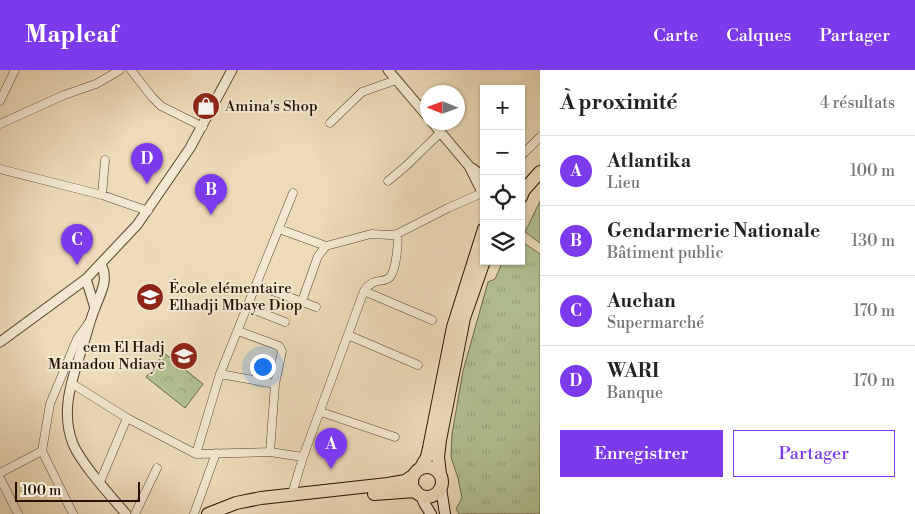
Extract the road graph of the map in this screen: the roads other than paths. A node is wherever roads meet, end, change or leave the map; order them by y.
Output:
1 (15, 70) edge
2 (120, 70) edge
3 (131, 70) edge
4 (232, 70) edge
5 (388, 70) edge
6 (396, 80) junction
7 (0, 101) edge
8 (420, 108) edge
9 (330, 123) dead end
10 (0, 124) edge
11 (203, 127) junction
12 (441, 132) joint
13 (540, 137) edge
14 (525, 152) edge
15 (105, 160) dead end
16 (540, 161) edge
17 (469, 166) junction
18 (0, 169) edge
19 (540, 172) edge
20 (481, 175) edge
21 (388, 181) dead end
22 (525, 183) edge
23 (525, 184) edge
24 (480, 189) edge
25 (293, 194) dead end
26 (102, 195) junction
27 (480, 196) edge
28 (148, 211) junction
29 (279, 229) junction
30 (397, 234) junction
31 (480, 241) edge
32 (326, 246) junction
33 (101, 264) junction
34 (483, 265) edge
35 (86, 279) junction
36 (256, 285) junction
37 (364, 291) junction
38 (302, 302) junction
39 (316, 306) dead end
40 (247, 307) junction
41 (95, 308) junction
42 (91, 320) junction
43 (432, 320) dead end
44 (285, 322) dead end
45 (238, 331) junction
46 (348, 335) junction
47 (0, 342) edge
48 (418, 365) dead end
49 (220, 374) junction
50 (71, 384) junction
51 (275, 384) junction
52 (321, 412) junction
53 (127, 418) junction
54 (395, 437) dead end
55 (42, 451) junction
56 (270, 452) junction
57 (216, 453) junction
58 (196, 454) junction
59 (303, 457) junction
60 (157, 468) dead end
61 (417, 472) junction
62 (0, 473) edge
63 (440, 474) junction
64 (0, 478) edge
65 (100, 482) junction
66 (441, 488) junction
67 (419, 493) junction
68 (292, 494) junction
69 (18, 514) edge
70 (73, 514) edge
71 (126, 514) edge
72 (135, 514) edge
73 (194, 514) edge
74 (208, 514) edge
75 (228, 514) edge
76 (431, 514) edge
77 (445, 514) edge

1 - 7 street
2 - 10 street
3 - 11 street
4 - 11 street
5 - 6 street
6 - 8 street
6 - 9 street
11 - 28 street
12 - 17 street
12 - 21 street
13 - 14 street
15 - 26 street
16 - 22 highway
17 - 20 street
17 - 24 street
18 - 26 street
19 - 23 highway
25 - 29 street
26 - 28 street
27 - 30 street
28 - 33 street
29 - 32 street
29 - 36 street
30 - 32 street
30 - 37 street
31 - 61 highway
32 - 38 street
33 - 35 street
33 - 41 street
34 - 63 highway
35 - 41 street
35 - 47 street
36 - 38 street
36 - 40 street
37 - 43 street
37 - 46 street
38 - 39 street
40 - 44 street
40 - 45 street
41 - 42 street
42 - 50 street
42 - 55 street
45 - 49 street
45 - 51 street
46 - 48 street
46 - 52 street
49 - 51 street
49 - 58 street
50 - 53 street
50 - 65 street
51 - 56 street
52 - 54 street
52 - 59 street
53 - 58 street
53 - 65 street
55 - 62 street
55 - 70 street
56 - 57 street
56 - 59 street
57 - 58 street
57 - 73 street
59 - 68 street
60 - 72 street
61 - 63 highway
61 - 67 highway
61 - 68 highway
63 - 66 highway
64 - 69 street
65 - 71 street
66 - 67 highway
66 - 77 main road
67 - 75 highway
67 - 76 main road
68 - 74 highway

